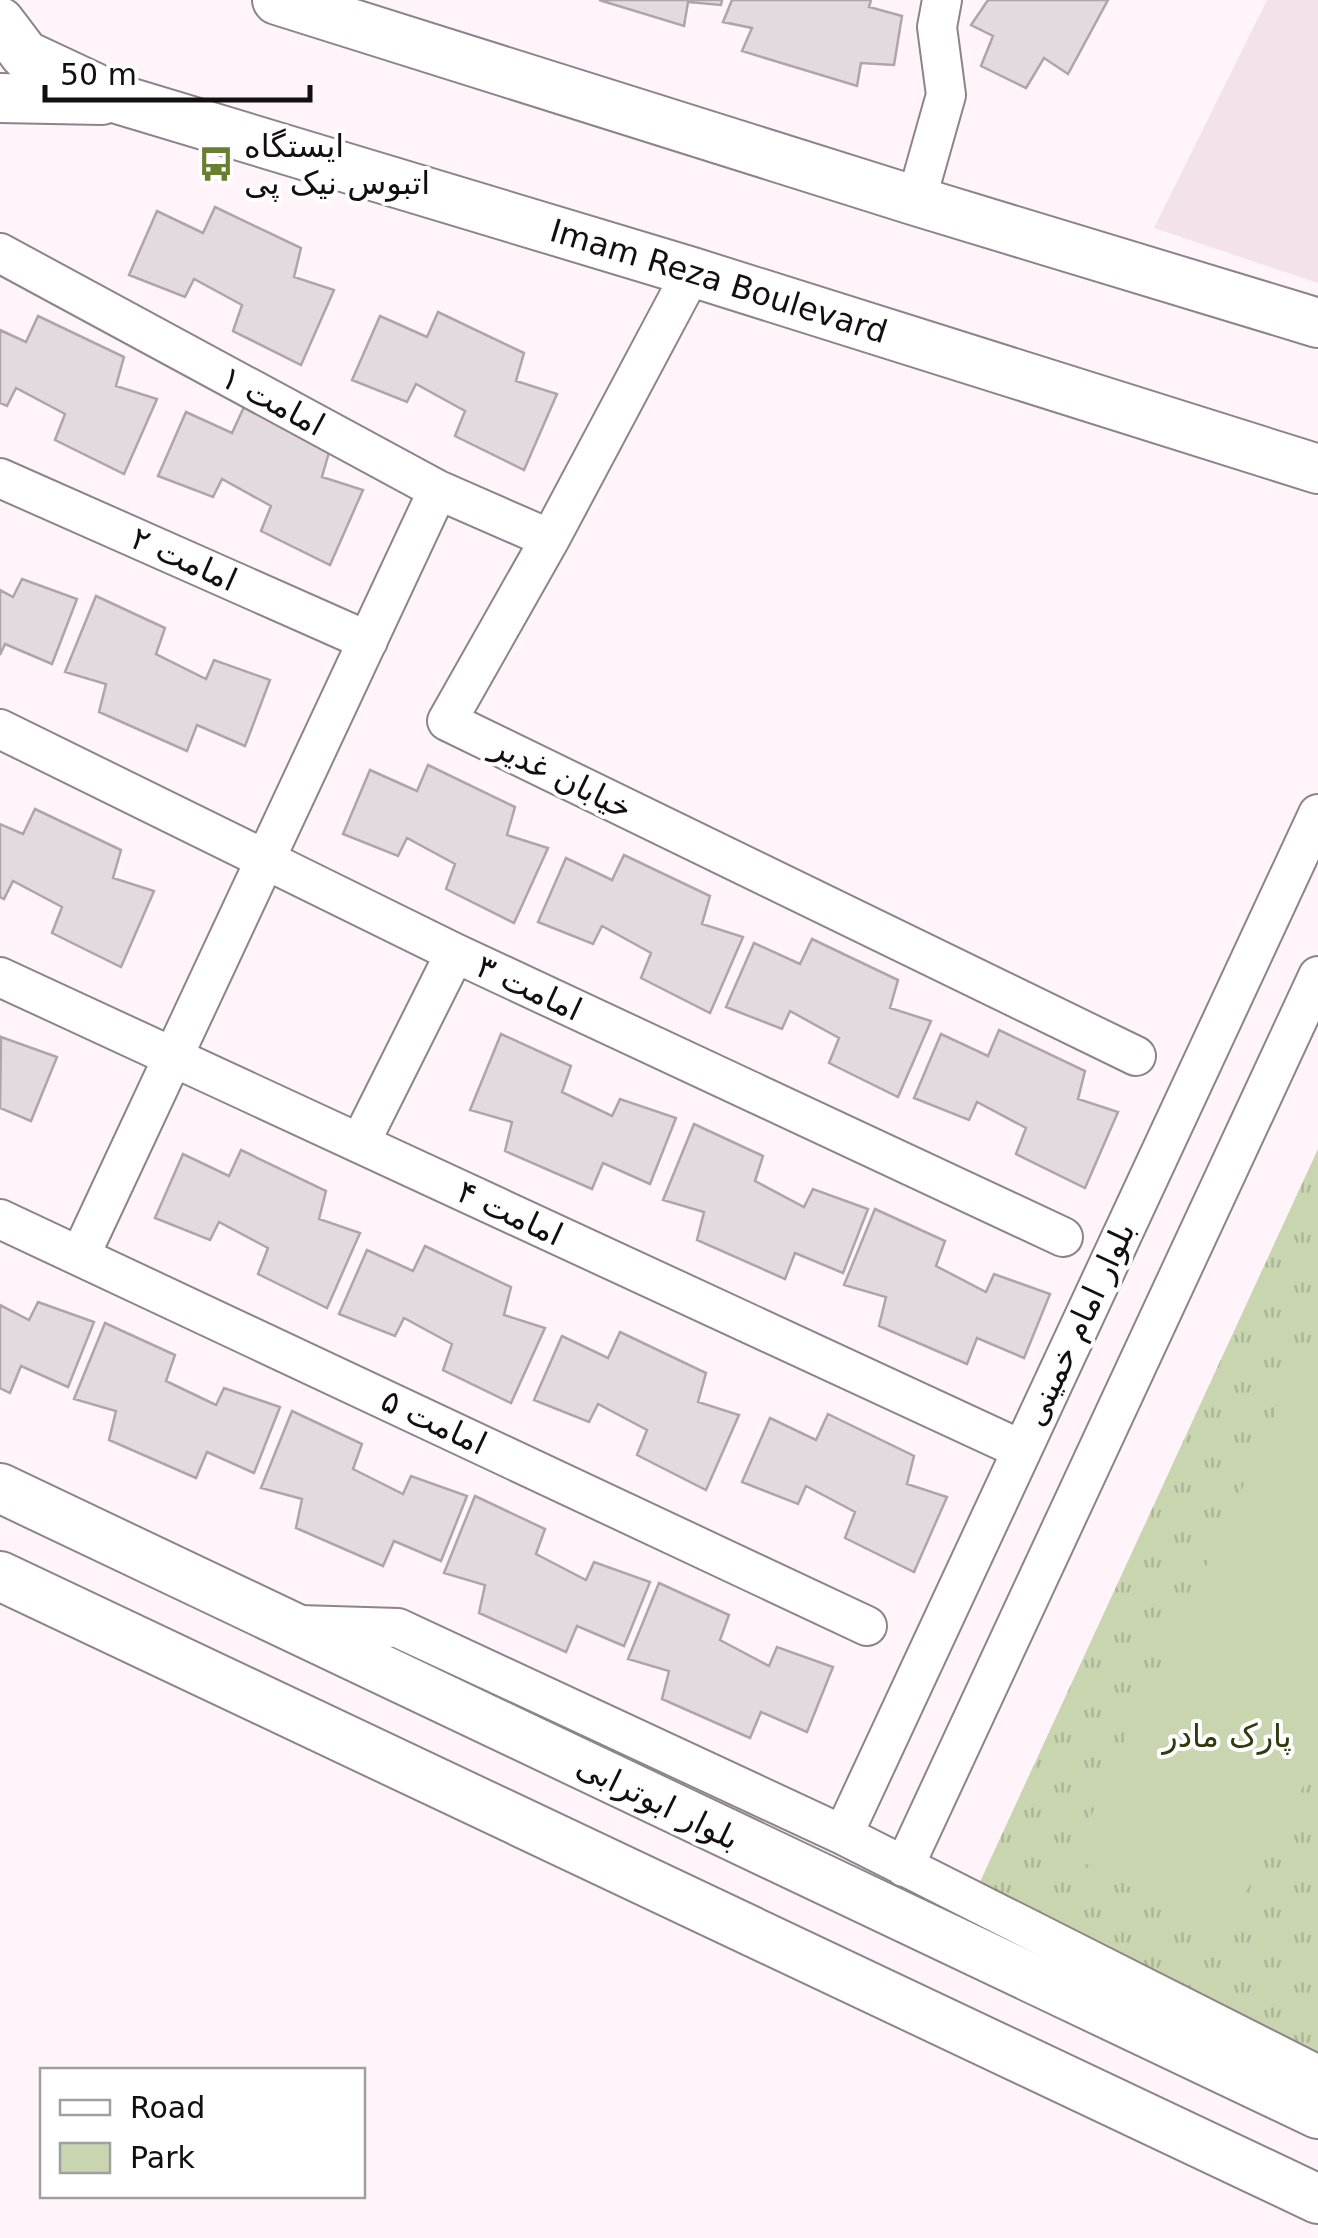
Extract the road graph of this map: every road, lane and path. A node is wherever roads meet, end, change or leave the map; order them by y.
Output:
1 (278, 0) edge
2 (942, 0) edge
3 (0, 22) edge
4 (0, 98) edge
5 (120, 100) junction
6 (916, 201) junction
7 (0, 254) edge
8 (692, 272) junction
9 (1318, 322) edge
10 (1318, 469) edge
11 (0, 478) edge
12 (438, 490) junction
13 (550, 539) junction
14 (368, 641) junction
15 (0, 729) edge
16 (1318, 814) edge
17 (266, 858) junction
18 (1307, 866) edge
19 (455, 953) junction
20 (1318, 976) edge
21 (0, 977) edge
22 (174, 1056) junction
23 (1136, 1056) dead end
24 (360, 1143) junction
25 (0, 1219) edge
26 (1063, 1237) dead end
27 (80, 1256) junction
28 (1020, 1450) junction
29 (0, 1488) edge
30 (0, 1576) edge
31 (287, 1625) junction
32 (868, 1626) dead end
33 (842, 1836) junction
34 (904, 1867) junction
35 (1318, 2075) edge
36 (1318, 2114) edge
37 (1318, 2199) edge

1 - 6 main road
2 - 6 street
3 - 5 main road
4 - 5 main road
5 - 8 main road, Imam Reza Boulevard
6 - 9 main road
7 - 12 street, امامت ۱
8 - 10 main road, Imam Reza Boulevard
8 - 13 street, خیابان غدیر
11 - 14 street, امامت ۲
12 - 13 street, امامت ۱
12 - 14 street
13 - 23 street, خیابان غدیر
14 - 17 street
15 - 17 street, امامت ۳
16 - 18 street, بلوار امام خمینی
17 - 19 street, امامت ۳
17 - 22 street
18 - 28 street, بلوار امام خمینی
19 - 24 street
19 - 26 street, امامت ۳
20 - 34 street
21 - 22 street, امامت ۴
22 - 24 street, امامت ۴
22 - 27 street
24 - 28 street, امامت ۴
25 - 27 street, امامت ۵
27 - 32 street, امامت ۵
28 - 33 street, بلوار امام خمینی
29 - 31 main road, بلوار ابوترابی
30 - 37 main road
31 - 33 street
31 - 36 main road, بلوار ابوترابی
33 - 34 street
34 - 35 street

